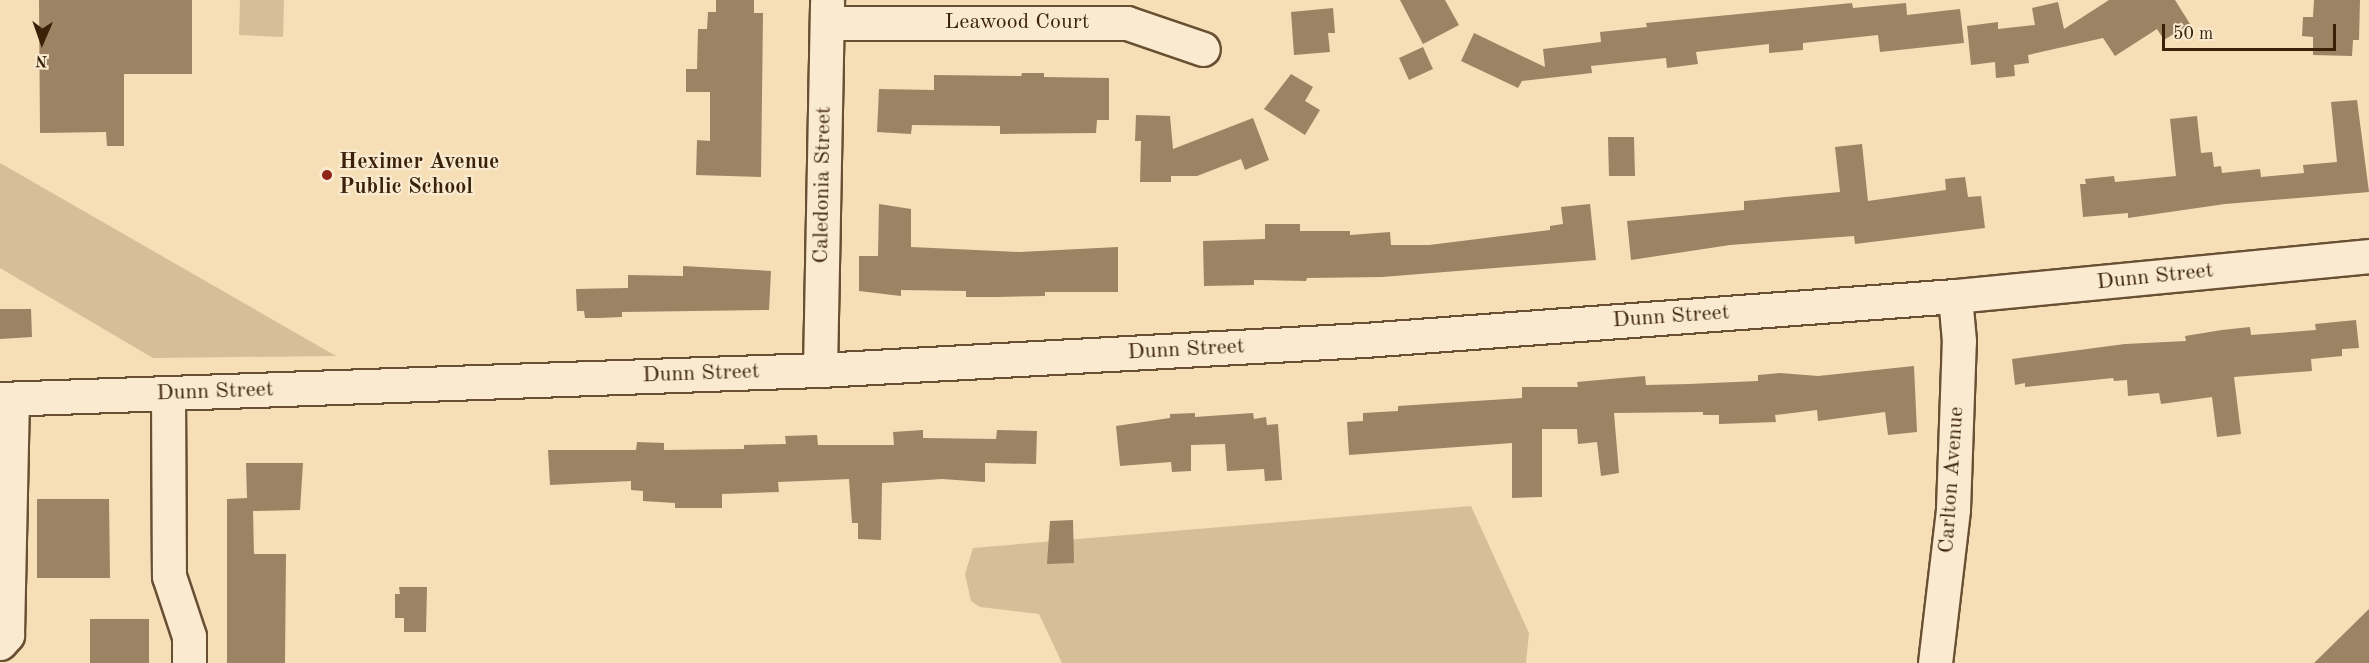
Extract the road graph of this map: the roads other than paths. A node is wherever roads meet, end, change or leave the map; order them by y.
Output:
1 (827, 11) edge
2 (1203, 49) dead end
3 (2369, 256) edge
4 (1955, 296) junction
5 (820, 370) junction
6 (168, 394) junction
7 (6, 399) edge
8 (0, 643) edge
9 (189, 663) edge
10 (1935, 663) edge

1 - 2 street, Leawood Court
1 - 5 street, Caledonia Street
3 - 4 street, Dunn Street
4 - 5 street, Dunn Street
4 - 10 street, Carlton Avenue
5 - 6 street, Dunn Street
6 - 7 street, Dunn Street
6 - 9 street
7 - 8 street

